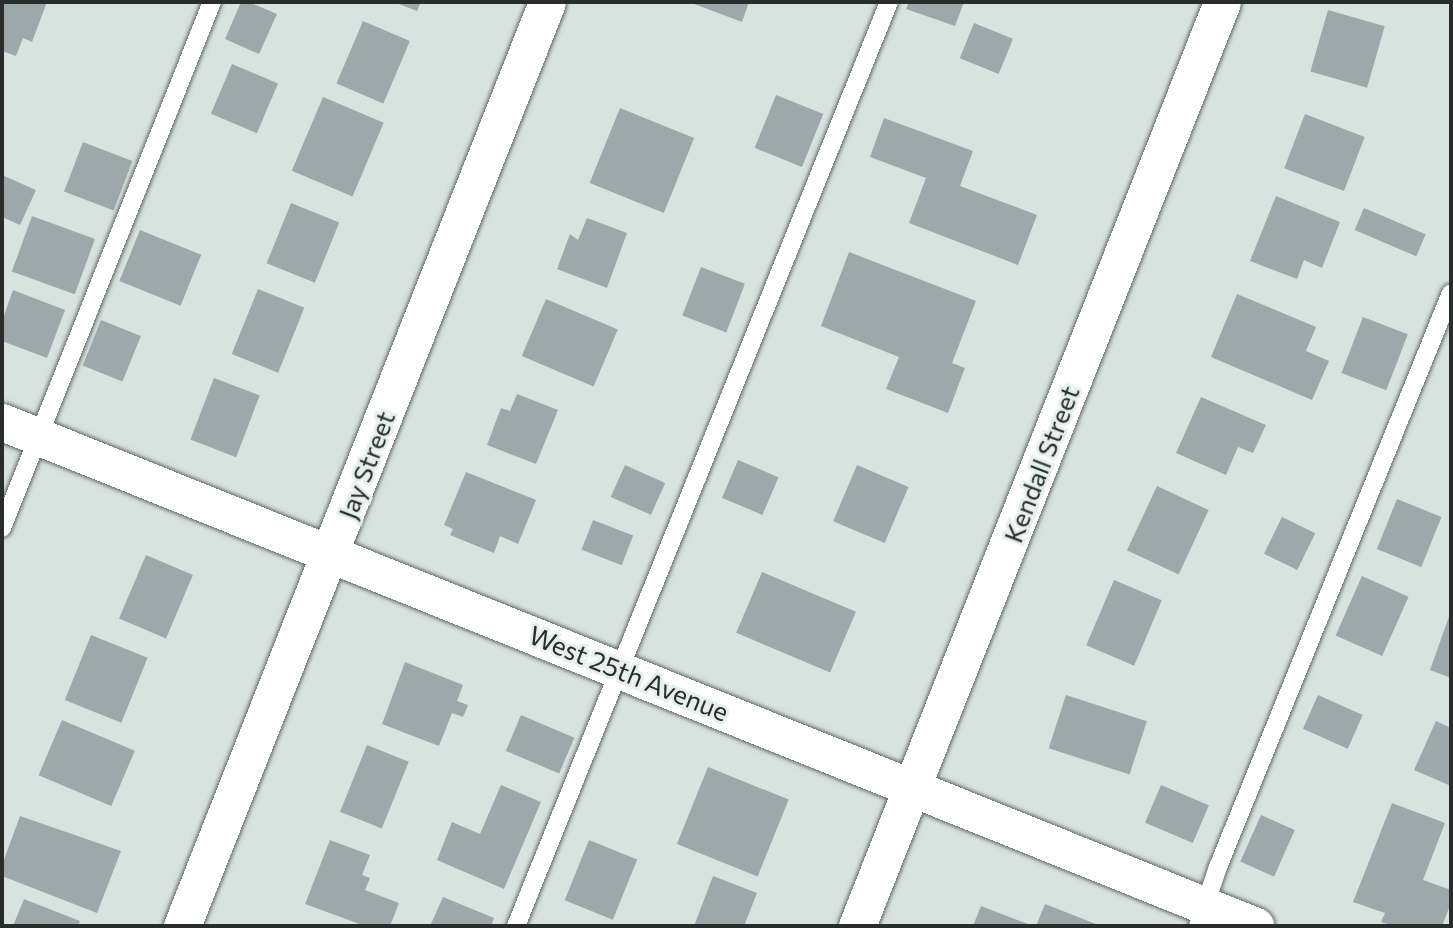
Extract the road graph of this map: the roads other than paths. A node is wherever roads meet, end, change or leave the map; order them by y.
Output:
1 (212, 2) edge
2 (547, 2) edge
3 (889, 2) edge
4 (1222, 2) edge
5 (1451, 293) edge
6 (2, 422) edge
7 (38, 437) junction
8 (2, 528) edge
9 (332, 554) junction
10 (617, 669) junction
11 (914, 787) junction
12 (1201, 916) edge
13 (182, 926) edge
14 (516, 926) edge
15 (858, 926) edge
16 (1256, 926) edge

1 - 7 lane
2 - 9 street, Jay Street
3 - 10 lane
4 - 11 street, Kendall Street
5 - 12 lane
6 - 7 street, West 25th Avenue
7 - 8 lane
7 - 9 street, West 25th Avenue
9 - 10 street, West 25th Avenue
9 - 13 street, Jay Street
10 - 11 street, West 25th Avenue
10 - 14 lane
11 - 12 street, West 25th Avenue
11 - 15 street, Kendall Street
12 - 16 street, West 25th Avenue

